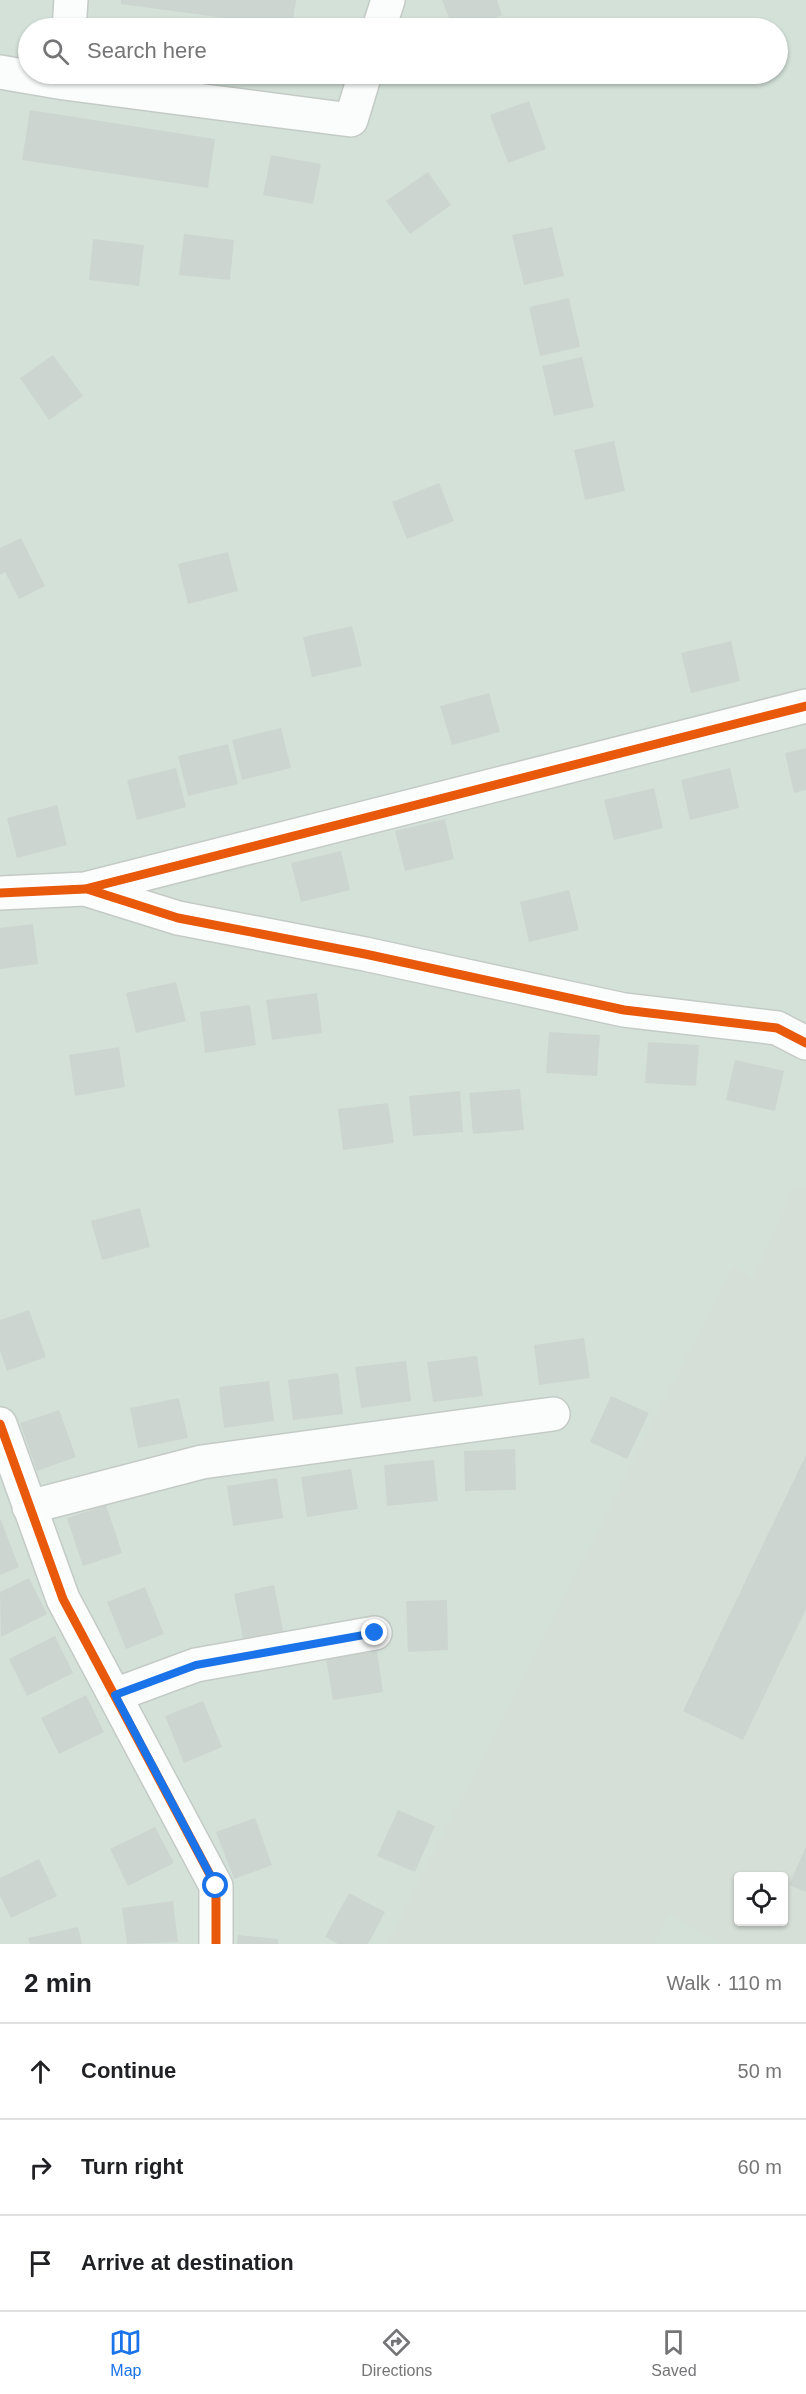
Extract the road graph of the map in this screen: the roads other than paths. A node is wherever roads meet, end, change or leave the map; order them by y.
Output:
1 (71, 0) edge
2 (388, 0) edge
3 (70, 18) edge
4 (382, 18) edge
5 (0, 72) edge
6 (18, 74) edge
7 (106, 84) edge
8 (362, 84) edge
9 (806, 706) edge
10 (85, 889) junction
11 (0, 893) edge
12 (806, 1043) edge
13 (553, 1414) dead end
14 (0, 1424) edge
15 (29, 1507) junction
16 (375, 1633) dead end
17 (115, 1695) junction
18 (216, 1944) edge

1 - 3 street
2 - 4 street
5 - 6 street
7 - 8 street
9 - 10 street
10 - 11 street
10 - 12 street
13 - 15 street
14 - 15 street
15 - 17 street
16 - 17 street
17 - 18 street

